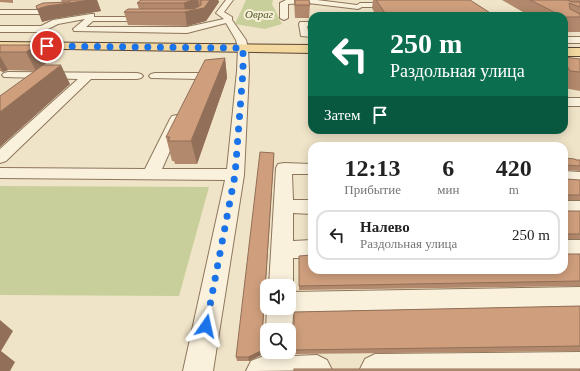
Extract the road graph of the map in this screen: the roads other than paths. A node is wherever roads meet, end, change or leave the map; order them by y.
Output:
1 (230, 0) edge
2 (371, 0) edge
3 (24, 5) dead end
4 (405, 5) edge
5 (0, 6) edge
6 (359, 6) junction
7 (68, 11) edge
8 (0, 12) edge
9 (361, 12) edge
10 (284, 18) dead end
11 (228, 20) junction
12 (0, 22) edge
13 (56, 22) junction
14 (308, 24) edge
15 (0, 29) edge
16 (308, 34) edge
17 (568, 40) edge
18 (580, 40) edge
19 (0, 45) edge
20 (243, 48) junction
21 (308, 49) edge
22 (568, 52) edge
23 (580, 52) edge
24 (568, 54) edge
25 (580, 62) edge
26 (68, 66) dead end
27 (213, 74) edge
28 (8, 75) dead end
29 (56, 75) junction
30 (89, 76) junction
31 (137, 76) dead end
32 (155, 76) dead end
33 (198, 76) junction
34 (191, 90) edge
35 (568, 102) edge
36 (580, 102) edge
37 (181, 111) edge
38 (0, 158) edge
39 (308, 169) edge
40 (0, 173) edge
41 (151, 174) junction
42 (235, 175) junction
43 (568, 177) edge
44 (580, 178) edge
45 (283, 206) junction
46 (308, 207) edge
47 (568, 208) edge
48 (580, 208) edge
49 (580, 248) edge
50 (308, 249) edge
51 (568, 249) edge
52 (282, 250) junction
53 (281, 279) edge
54 (580, 298) edge
55 (296, 304) edge
56 (274, 366) edge
57 (580, 366) edge
58 (198, 371) edge

1 - 11 street
2 - 6 street
3 - 5 street
4 - 6 street
6 - 9 street
6 - 10 street
7 - 8 street
11 - 13 street
11 - 20 street
12 - 13 street
13 - 15 street
14 - 16 street
17 - 18 street
19 - 20 main road
20 - 21 main road
20 - 42 street
22 - 23 main road
24 - 25 street
26 - 29 street
27 - 33 street
28 - 29 street
29 - 30 street
30 - 31 street
30 - 38 street
32 - 33 street
33 - 34 street
35 - 36 street
37 - 41 street
39 - 45 street
40 - 41 street
41 - 42 street
42 - 58 street
43 - 44 street
45 - 46 street
45 - 52 street
47 - 48 street
49 - 51 street
50 - 52 street
52 - 53 street
54 - 55 street
56 - 57 street

